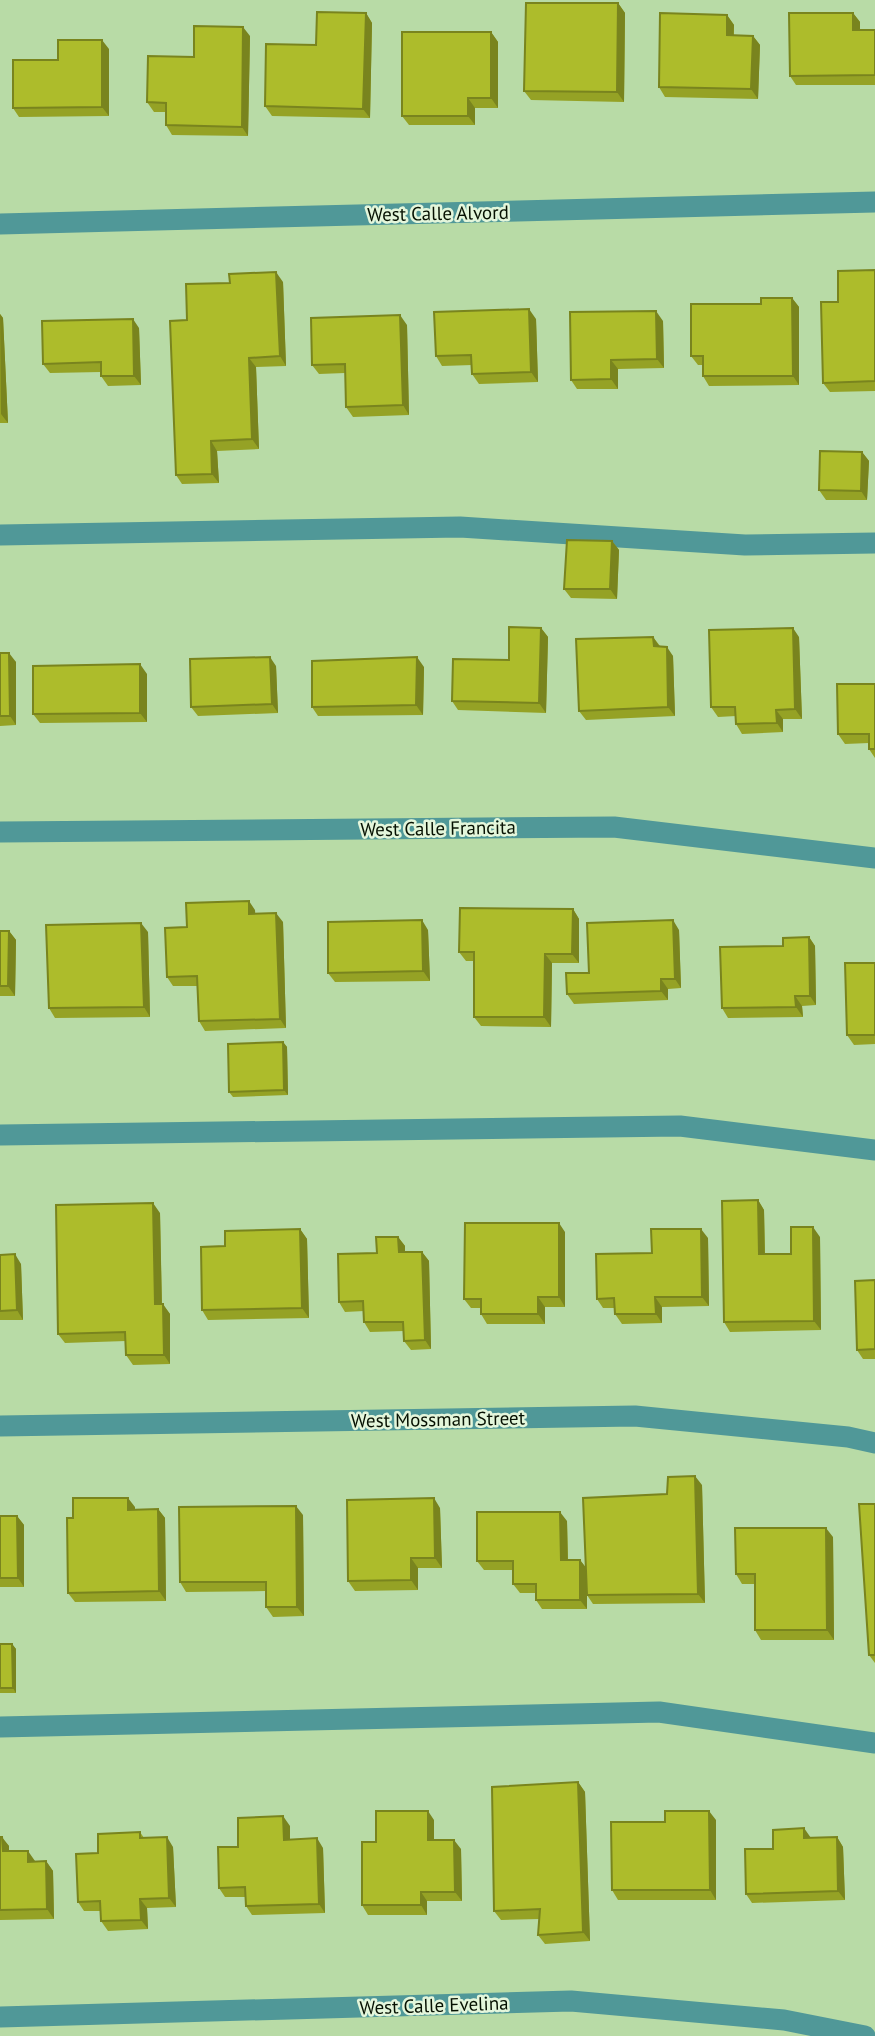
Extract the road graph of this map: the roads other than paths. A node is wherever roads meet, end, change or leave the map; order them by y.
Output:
1 (875, 202) edge
2 (0, 224) edge
3 (0, 535) edge
4 (875, 543) edge
5 (0, 832) edge
6 (875, 858) edge
7 (0, 1135) edge
8 (875, 1150) edge
9 (0, 1426) edge
10 (875, 1443) edge
11 (0, 1727) edge
12 (875, 1743) edge
13 (0, 2017) edge
14 (865, 2036) edge

1 - 2 street, West Calle Alvord
3 - 4 street
5 - 6 street, West Calle Francita
7 - 8 street
9 - 10 street, West Mossman Street
11 - 12 street
13 - 14 street, West Calle Evelina

